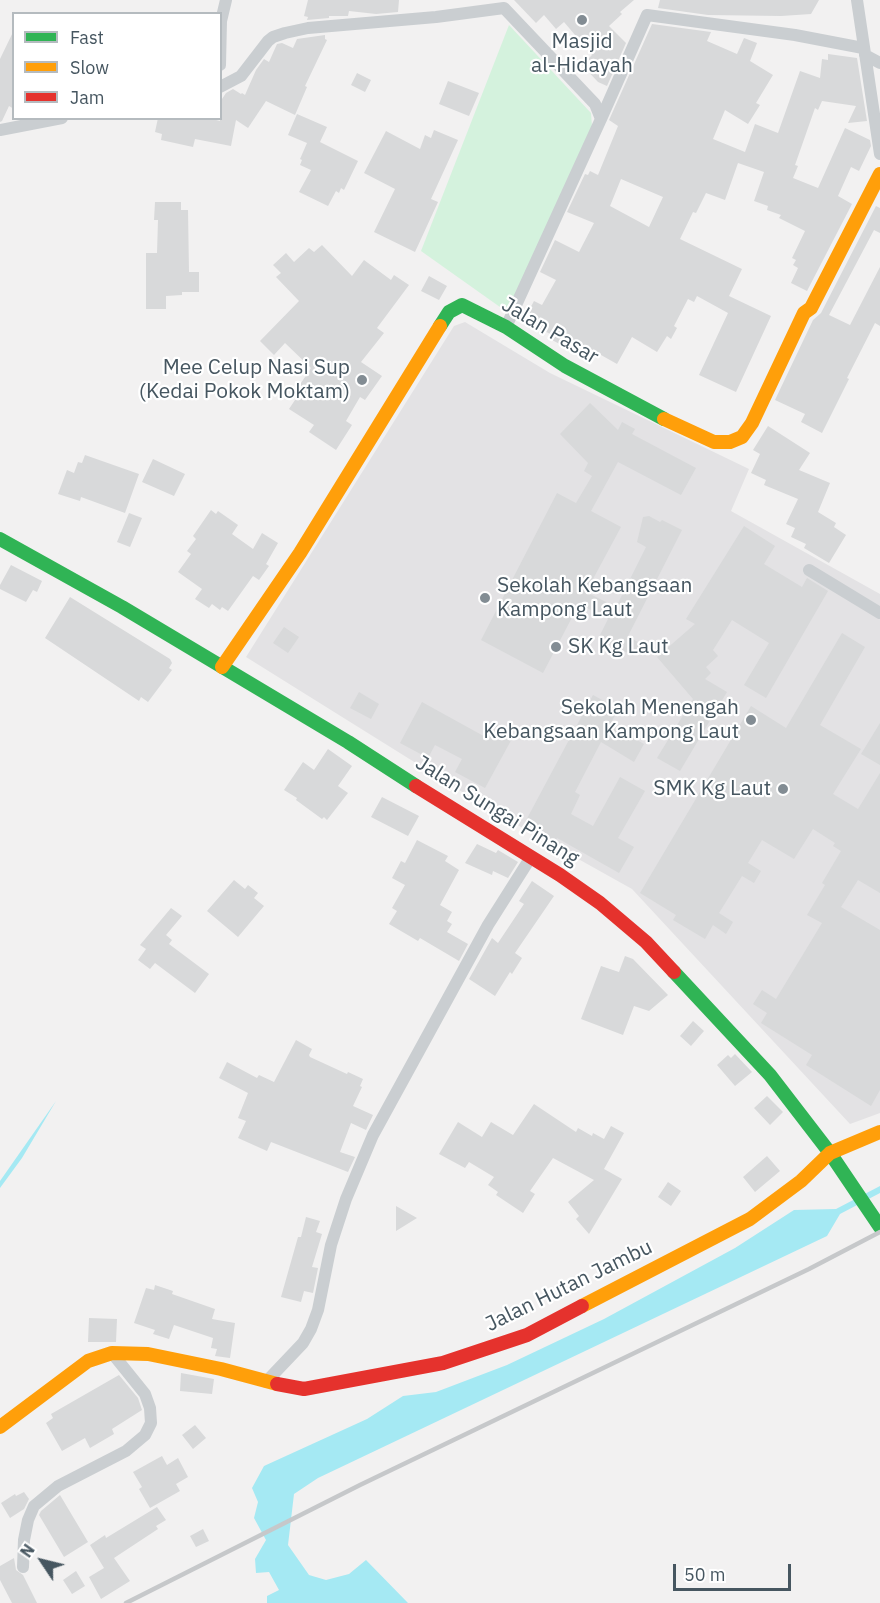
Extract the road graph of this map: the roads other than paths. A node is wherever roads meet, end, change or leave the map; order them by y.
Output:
1 (226, 0) edge
2 (857, 0) edge
3 (222, 17) edge
4 (864, 51) junction
5 (880, 63) edge
6 (222, 86) edge
7 (601, 119) junction
8 (52, 120) edge
9 (0, 130) edge
10 (880, 154) edge
11 (880, 174) edge
12 (506, 327) junction
13 (0, 539) edge
14 (809, 570) dead end
15 (880, 613) edge
16 (222, 667) junction
17 (531, 857) junction
18 (880, 1132) edge
19 (830, 1153) junction
20 (880, 1227) edge
21 (112, 1353) junction
22 (266, 1382) junction
23 (0, 1427) edge
24 (23, 1567) dead end

1 - 3 street
2 - 4 street
4 - 5 street
4 - 7 street
4 - 10 street
6 - 7 street
7 - 12 street
8 - 9 street
11 - 12 street, Jalan Pasar
12 - 16 street, Jalan Pasar
13 - 16 street, Jalan Sungai Pinang
14 - 15 street
16 - 17 street, Jalan Sungai Pinang
17 - 19 street, Jalan Sungai Pinang
17 - 22 street
18 - 19 street
19 - 20 street, Jalan Sungai Pinang
19 - 22 street, Jalan Hutan Jambu
21 - 22 street, Jalan Hutan Jambu
21 - 23 street, Jalan Hutan Jambu
21 - 24 street

